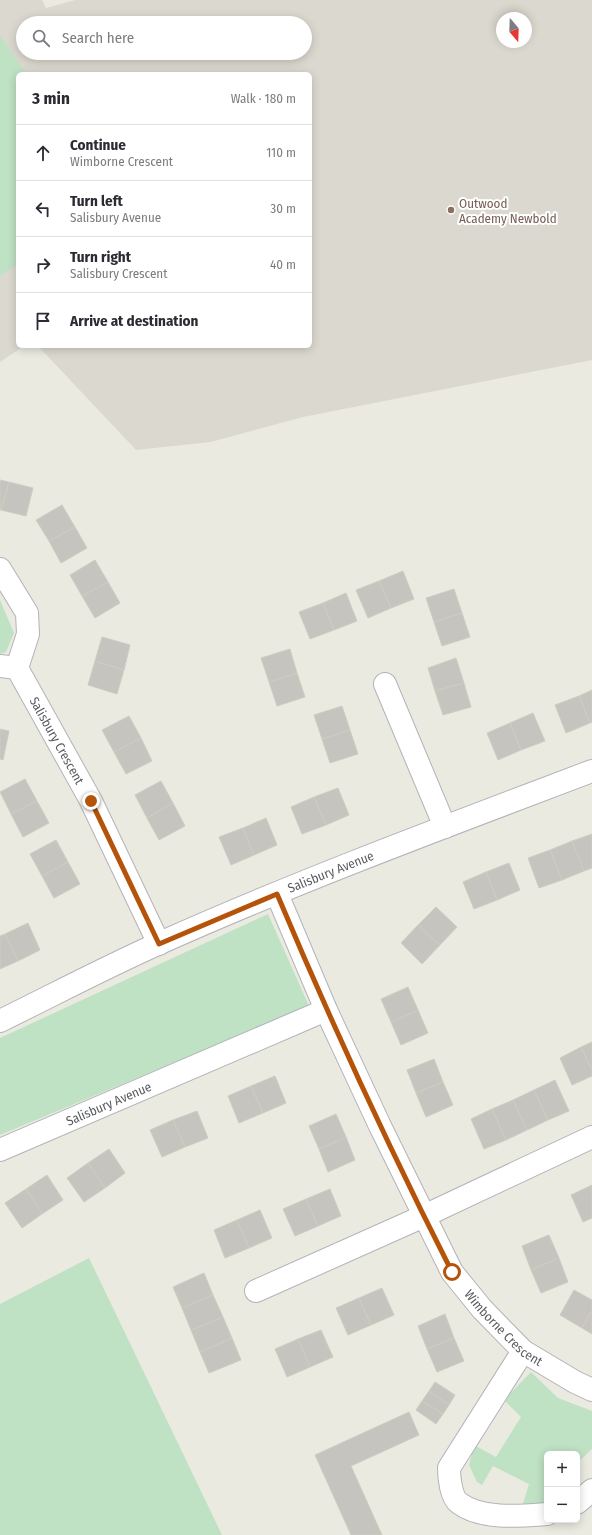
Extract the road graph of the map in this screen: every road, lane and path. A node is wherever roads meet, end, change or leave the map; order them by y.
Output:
1 (0, 568) edge
2 (8, 667) edge
3 (385, 684) dead end
4 (592, 771) edge
5 (445, 827) junction
6 (277, 894) junction
7 (159, 944) junction
8 (326, 1010) junction
9 (0, 1021) edge
10 (592, 1137) edge
11 (0, 1150) edge
12 (424, 1216) junction
13 (256, 1291) dead end
14 (523, 1351) junction
15 (592, 1390) edge
16 (592, 1490) edge
17 (580, 1500) edge
18 (544, 1514) edge

1 - 2 street, Salisbury Crescent
2 - 7 street, Salisbury Crescent
3 - 5 street
4 - 5 street, Salisbury Avenue
5 - 6 street, Salisbury Avenue
6 - 7 street, Salisbury Avenue
6 - 8 street, Wimborne Crescent
7 - 9 street, Salisbury Avenue
8 - 11 street, Salisbury Avenue
8 - 12 street, Wimborne Crescent
10 - 12 street
12 - 13 street
12 - 14 street, Wimborne Crescent
14 - 15 street, Wimborne Crescent
14 - 18 street
16 - 17 street

